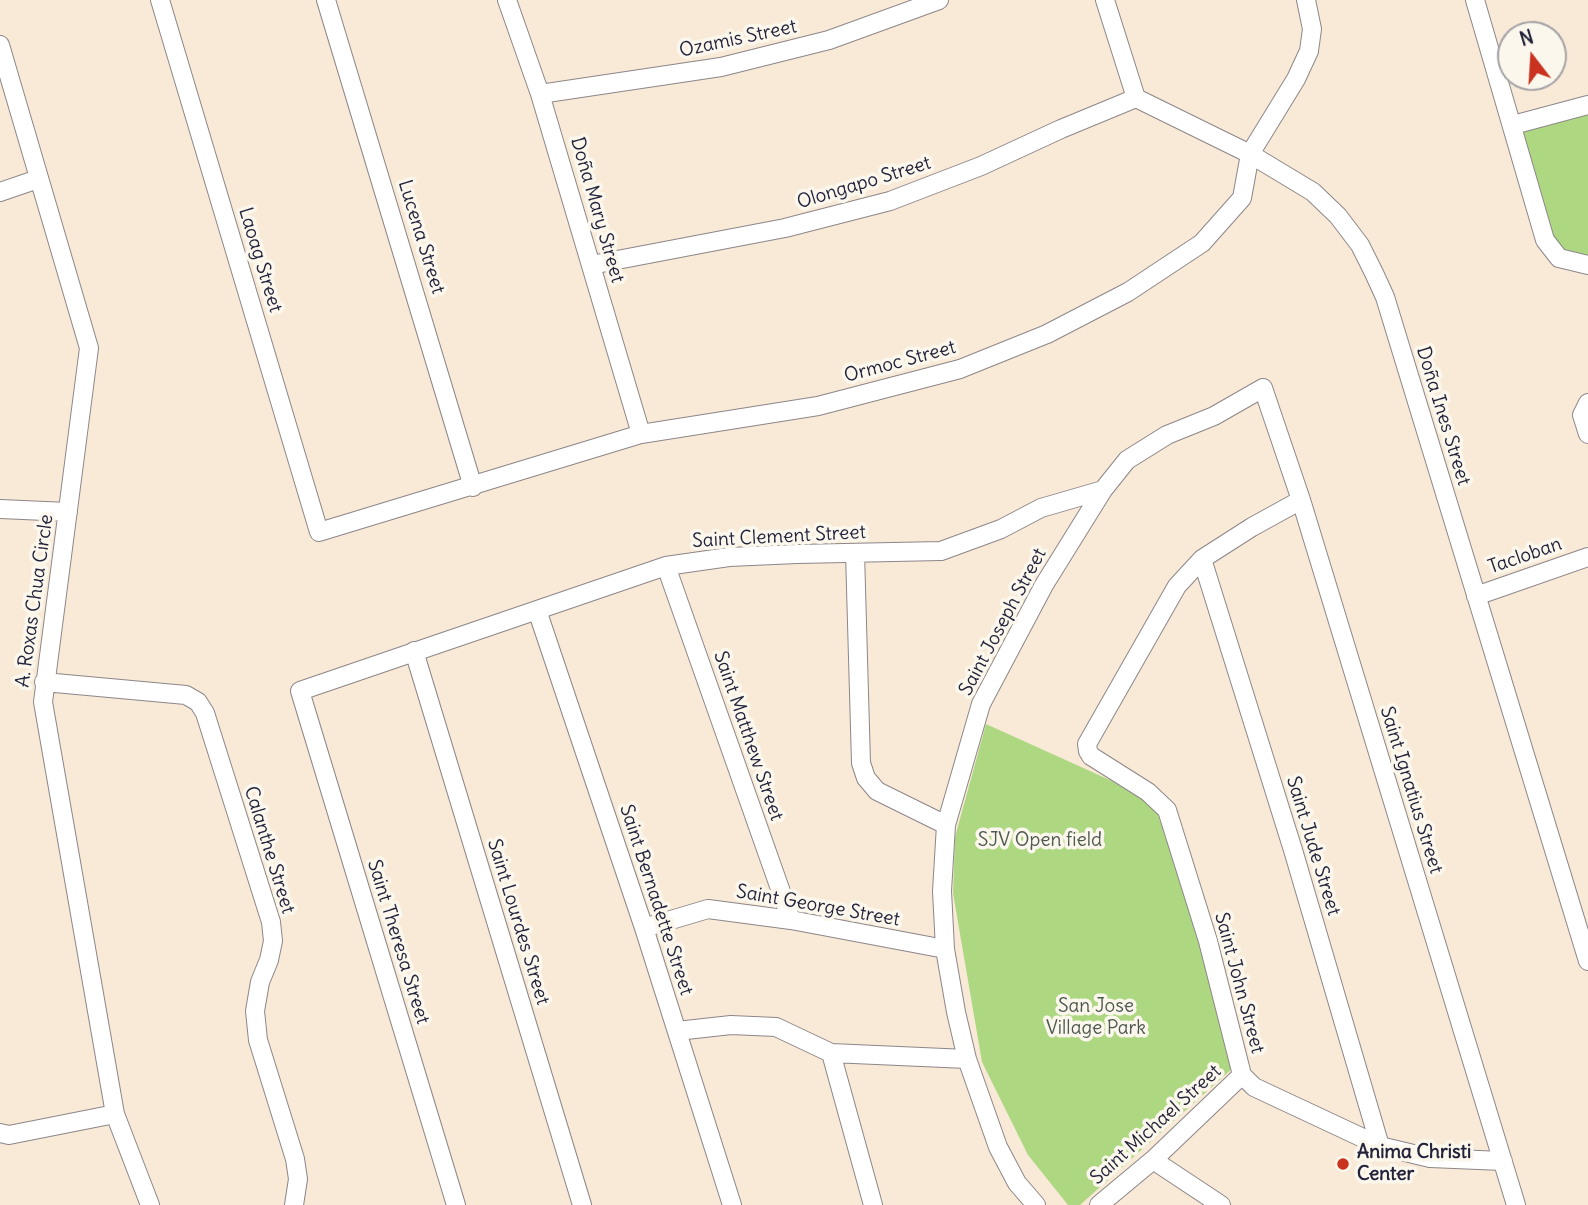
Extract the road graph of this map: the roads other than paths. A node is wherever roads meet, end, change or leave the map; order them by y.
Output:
1 (160, 0) edge
2 (326, 0) edge
3 (508, 0) edge
4 (939, 0) edge
5 (1105, 0) edge
6 (1306, 0) edge
7 (1475, 0) edge
8 (0, 45) edge
9 (541, 94) junction
10 (1136, 99) junction
11 (1588, 105) edge
12 (1513, 125) junction
13 (1251, 154) junction
14 (38, 179) junction
15 (0, 192) edge
16 (1588, 264) edge
17 (591, 265) junction
18 (1263, 388) joint
19 (1588, 403) edge
20 (641, 434) junction
21 (1588, 434) edge
22 (473, 486) junction
23 (1103, 490) junction
24 (1301, 499) junction
25 (0, 509) edge
26 (68, 512) junction
27 (319, 532) joint
28 (855, 553) junction
29 (1588, 557) edge
30 (1202, 559) junction
31 (666, 566) junction
32 (1476, 596) junction
33 (537, 610) junction
34 (414, 651) junction
35 (44, 682) junction
36 (300, 691) joint
37 (946, 825) junction
38 (791, 920) junction
39 (644, 928) junction
40 (945, 949) junction
41 (1588, 961) edge
42 (677, 1031) junction
43 (831, 1053) junction
44 (967, 1059) junction
45 (1241, 1075) junction
46 (115, 1114) junction
47 (0, 1133) edge
48 (1380, 1146) junction
49 (1153, 1160) junction
50 (1503, 1161) junction
51 (150, 1205) edge
52 (294, 1205) edge
53 (456, 1205) edge
54 (582, 1205) edge
55 (732, 1205) edge
56 (873, 1205) edge
57 (1036, 1205) edge
58 (1099, 1205) edge
59 (1221, 1205) edge
60 (1516, 1205) edge

1 - 27 street, Laoag Street
2 - 22 street, Lucena Street
3 - 9 street, Doña Mary Street
4 - 9 street, Ozamis Street
5 - 10 street
6 - 13 street, Ormoc Street
7 - 12 street
8 - 14 street, A. Roxas Chua Circle
9 - 17 street, Doña Mary Street
10 - 13 street, Doña Ines Street
10 - 17 street, Olongapo Street
11 - 12 street
12 - 16 street
13 - 20 street, Ormoc Street
13 - 32 street, Doña Ines Street
14 - 15 street
14 - 26 street, A. Roxas Chua Circle
17 - 20 street, Doña Mary Street
18 - 23 street, Saint Joseph Street
18 - 24 street, Saint Ignatius Street
19 - 21 street
20 - 22 street, Ormoc Street
22 - 27 street, Ormoc Street
23 - 28 street, Saint Clement Street
23 - 37 street, Saint Joseph Street
24 - 30 street
24 - 50 street, Saint Ignatius Street
25 - 26 street
26 - 35 street, A. Roxas Chua Circle
28 - 31 street, Saint Clement Street
28 - 37 street
29 - 32 street, Tacloban
30 - 45 street, Saint John Street
30 - 48 street, Saint Jude Street
31 - 33 street, Saint Clement Street
31 - 38 street, Saint Matthew Street
32 - 41 street, Doña Ines Street
33 - 34 street, Saint Clement Street
33 - 39 street, Saint Bernadette Street
34 - 36 street, Saint Clement Street
34 - 54 street, Saint Lourdes Street
35 - 46 street, A. Roxas Chua Circle
35 - 52 street, Calanthe Street
36 - 53 street, Saint Theresa Street
37 - 40 street, Saint Joseph Street
38 - 39 street, Saint George Street
38 - 40 street, Saint George Street
39 - 42 street, Saint Bernadette Street
40 - 44 street, Saint Joseph Street
42 - 43 street
42 - 55 street, Saint Bernadette Street
43 - 44 street
43 - 56 street
44 - 57 street, Saint Joseph Street
45 - 48 street, Saint John Street
45 - 49 street, Saint Michael Street
46 - 47 street
46 - 51 street, A. Roxas Chua Circle
48 - 50 street, Saint John Street
49 - 58 street, Saint Michael Street
49 - 59 street
50 - 60 street, Saint Ignatius Street

